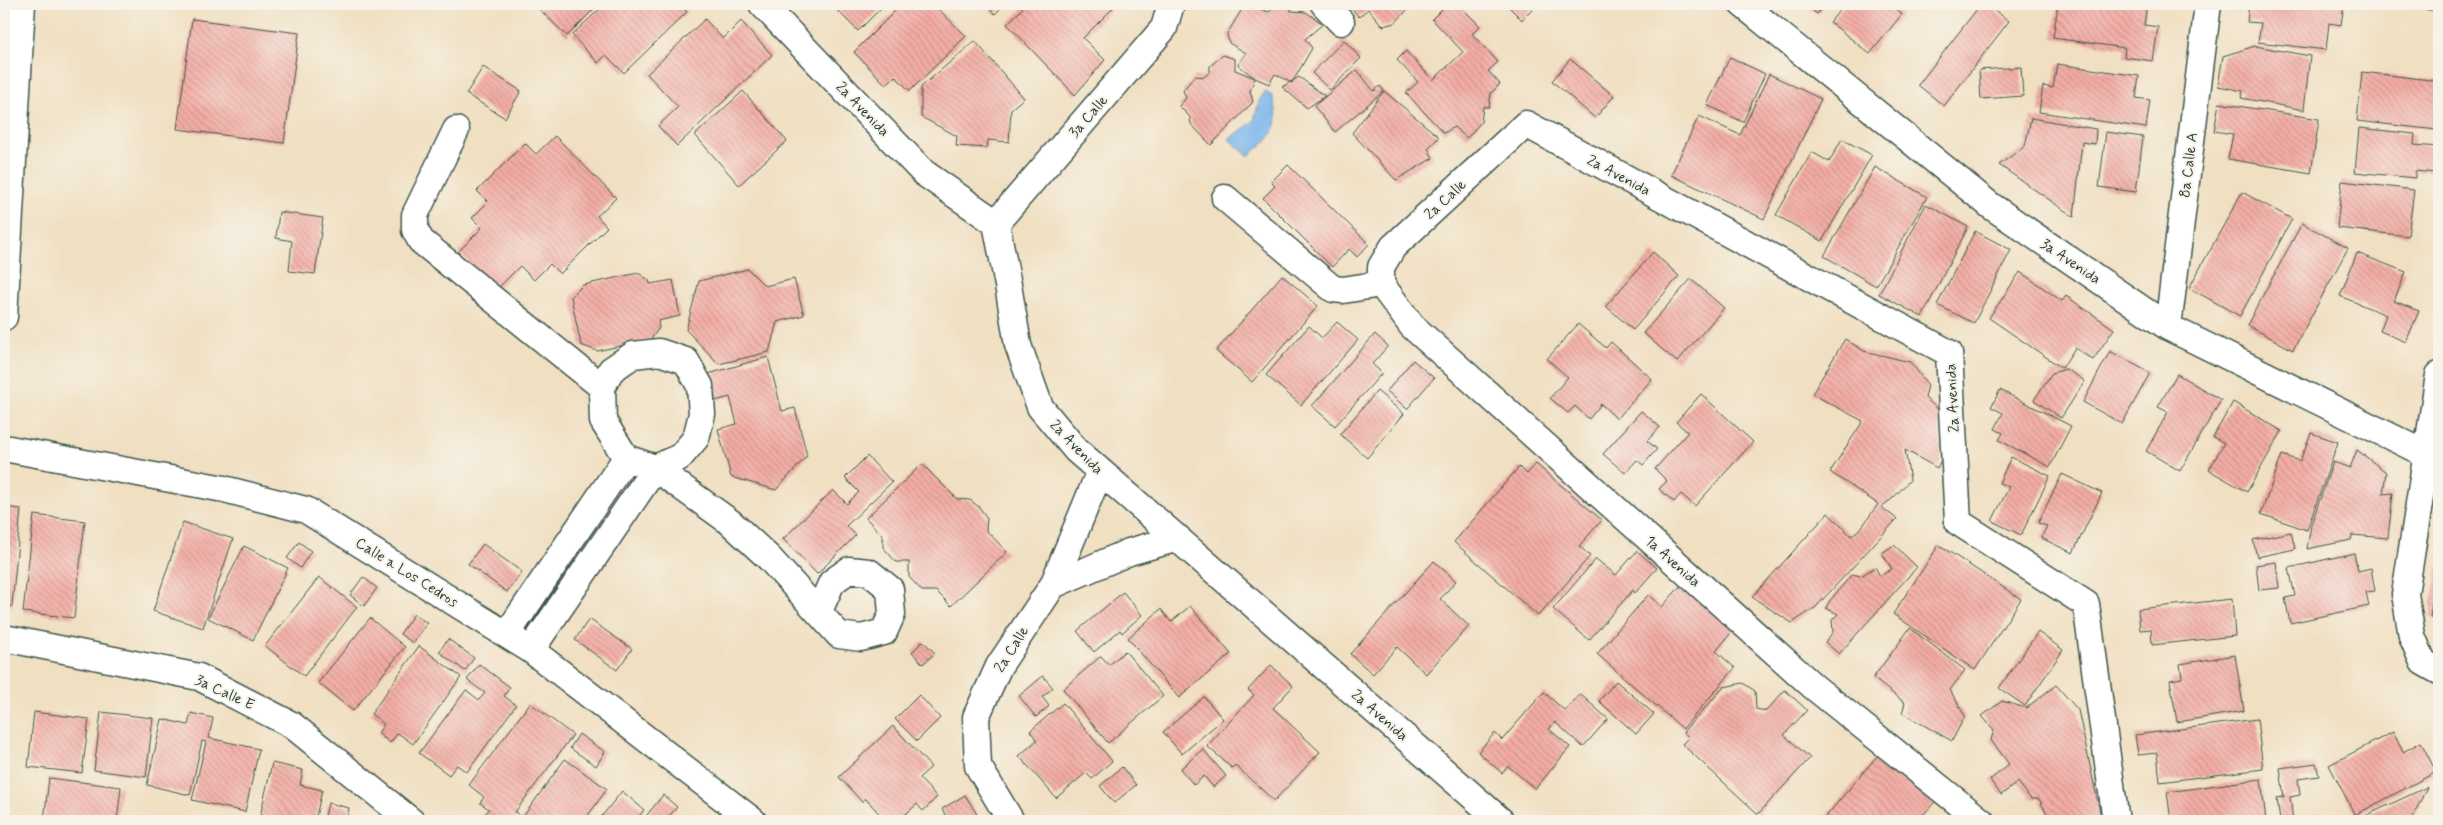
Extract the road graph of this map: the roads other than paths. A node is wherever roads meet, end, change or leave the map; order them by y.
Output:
1 (22, 4) edge
2 (762, 4) edge
3 (1171, 4) edge
4 (1742, 4) edge
5 (2208, 4) edge
6 (1526, 124) joint
7 (456, 130) dead end
8 (1225, 198) dead end
9 (996, 223) junction
10 (1382, 284) junction
11 (4, 317) edge
12 (2168, 326) junction
13 (2439, 375) edge
14 (602, 387) junction
15 (4, 448) edge
16 (2434, 456) edge
17 (626, 458) junction
18 (655, 468) junction
19 (1100, 471) junction
20 (1178, 538) junction
21 (1052, 585) junction
22 (818, 612) dead end
23 (507, 634) junction
24 (4, 638) edge
25 (531, 650) junction
26 (2439, 671) edge
27 (411, 821) edge
28 (753, 821) edge
29 (1011, 821) edge
30 (1501, 821) edge
31 (1981, 821) edge
32 (2116, 821) edge

1 - 11 street
2 - 9 street, 2a Avenida
3 - 9 street, 3a Calle
4 - 12 street, 3a Avenida
5 - 12 street, 8a Calle A
6 - 10 street, 2a Calle
6 - 32 street, 2a Avenida
7 - 14 street
8 - 10 street
9 - 19 street, 2a Avenida
10 - 31 street, 1a Avenida
12 - 16 street, 3a Avenida
13 - 16 street
14 - 17 street
14 - 18 street
15 - 23 street, Calle a Los Cedros
16 - 26 street
17 - 18 street
17 - 23 street
18 - 22 street
18 - 25 street
19 - 20 street, 2a Avenida
19 - 21 street, 2a Calle
20 - 21 street
20 - 30 street, 2a Avenida
21 - 29 street, 2a Calle
23 - 25 street, Calle a Los Cedros
24 - 27 street, 3a Calle E
25 - 28 street, Calle a Los Cedros

